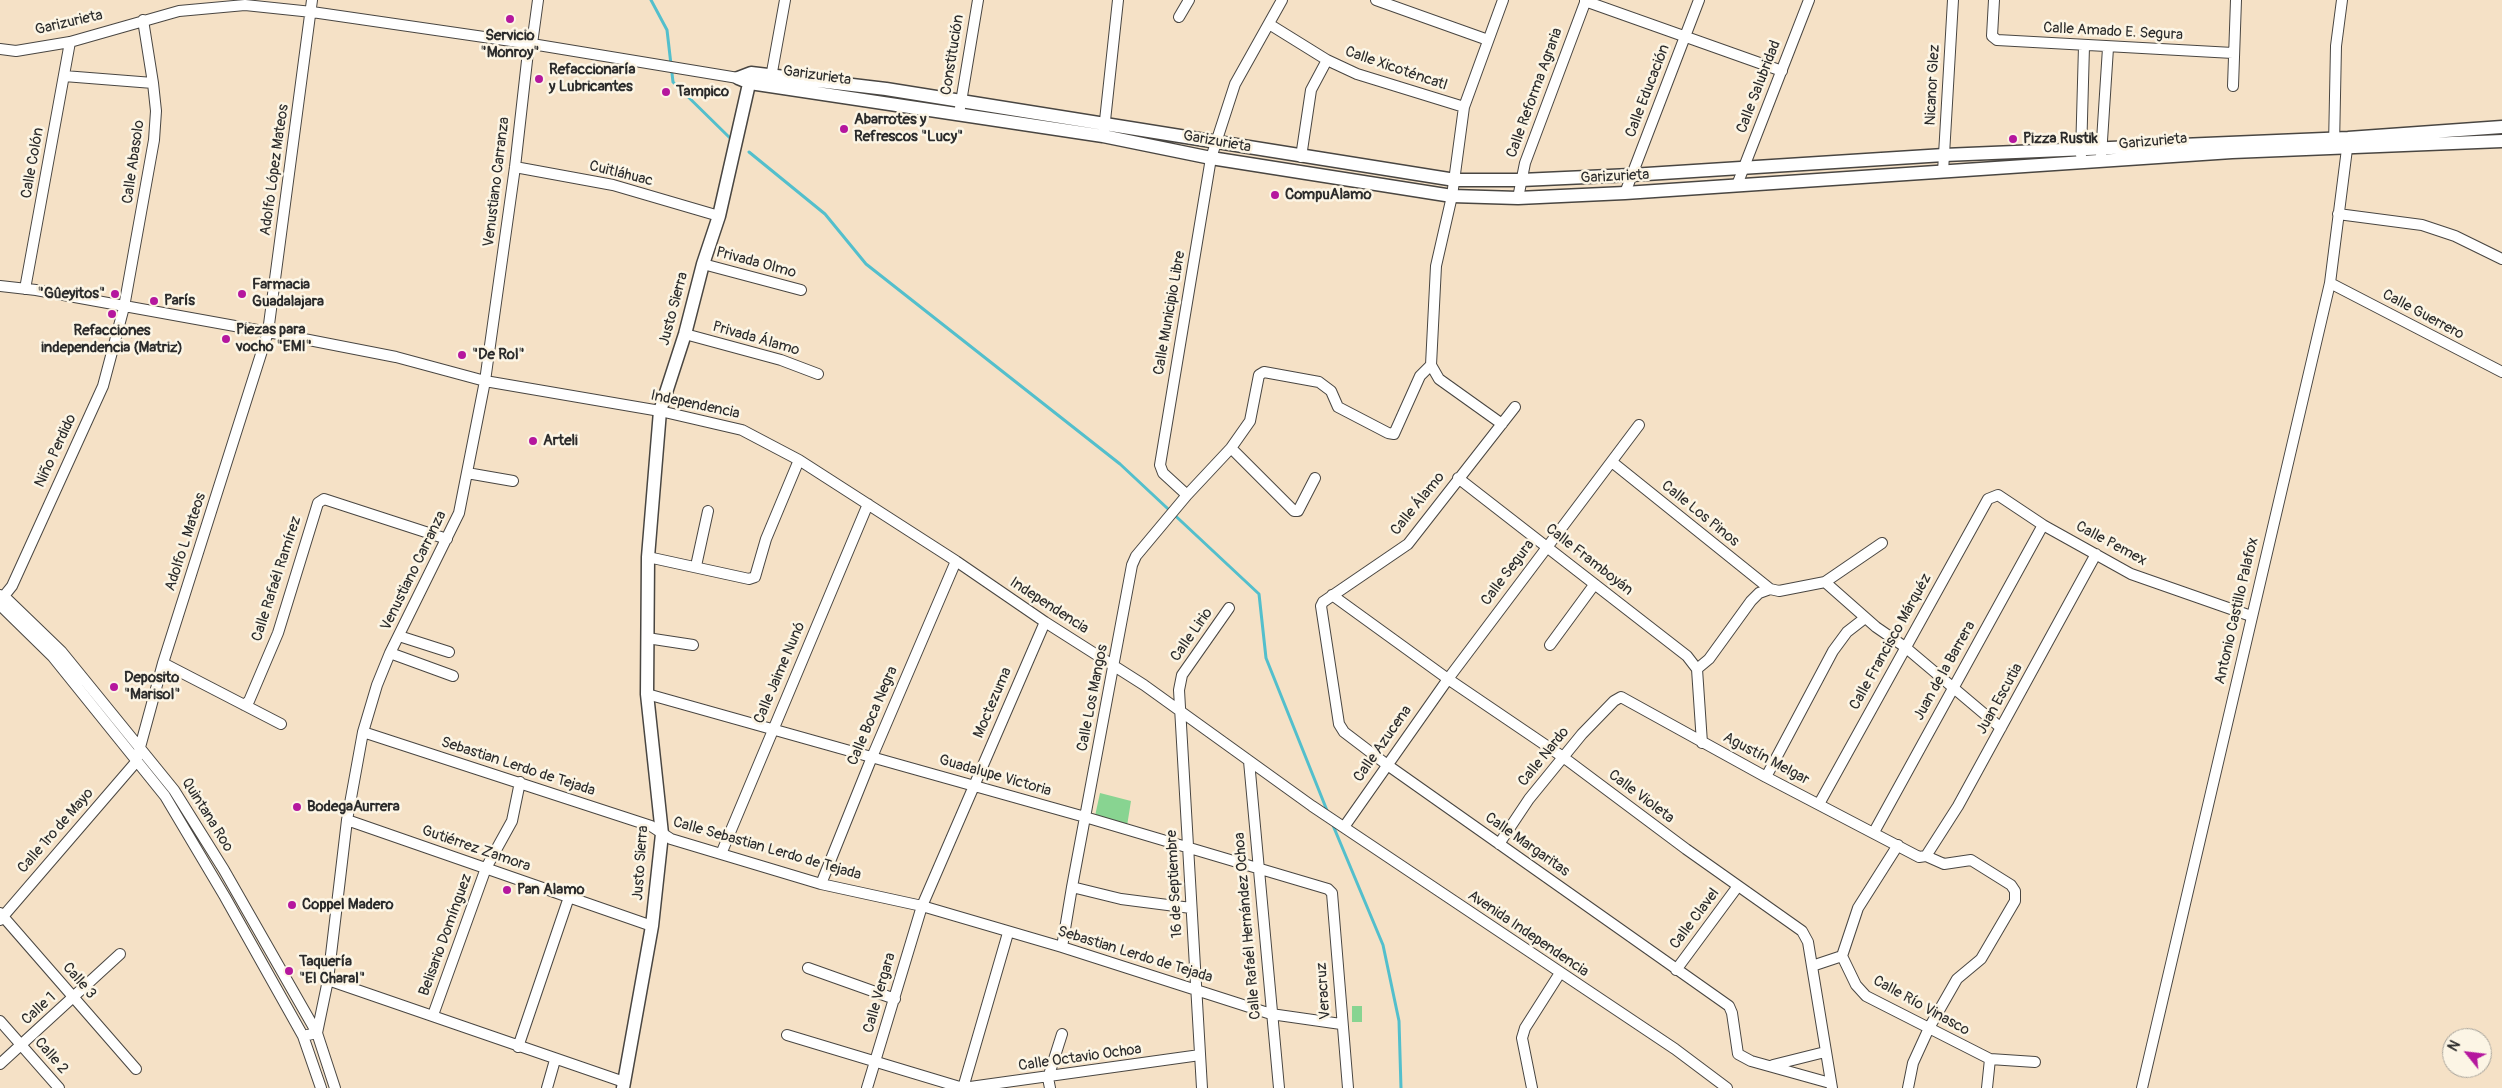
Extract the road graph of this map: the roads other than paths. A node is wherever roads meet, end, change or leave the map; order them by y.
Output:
1 (312, 0) edge
2 (538, 0) edge
3 (786, 0) edge
4 (978, 0) edge
5 (1118, 0) edge
6 (1190, 0) edge
7 (1282, 0) edge
8 (1376, 0) edge
9 (1503, 0) edge
10 (1586, 0) edge
11 (1699, 0) edge
12 (1809, 0) edge
13 (1953, 0) edge
14 (1994, 0) edge
15 (2236, 0) edge
16 (2342, 0) edge
17 (245, 2) edge
18 (312, 12) junction
19 (1179, 17) dead end
20 (143, 20) junction
21 (1269, 24) junction
22 (1685, 38) junction
23 (1488, 40) junction
24 (70, 42) junction
25 (531, 43) junction
26 (2084, 46) junction
27 (2108, 48) junction
28 (0, 49) edge
29 (2234, 53) junction
30 (1327, 60) junction
31 (1782, 71) junction
32 (64, 76) junction
33 (746, 78) junction
34 (770, 81) junction
35 (153, 83) junction
36 (2233, 86) dead end
37 (1464, 107) junction
38 (960, 108) junction
39 (2502, 127) edge
40 (1104, 130) junction
41 (1217, 141) junction
42 (2502, 142) edge
43 (2348, 143) junction
44 (2334, 144) junction
45 (1944, 155) junction
46 (1301, 156) junction
47 (2101, 156) junction
48 (2081, 157) junction
49 (1211, 158) junction
50 (515, 167) junction
51 (1743, 169) junction
52 (1943, 172) junction
53 (1632, 175) junction
54 (1455, 180) junction
55 (1521, 180) junction
56 (1737, 185) junction
57 (1625, 193) junction
58 (1452, 196) junction
59 (1518, 198) junction
60 (2338, 214) junction
61 (719, 216) junction
62 (2502, 259) edge
63 (703, 264) junction
64 (2330, 283) junction
65 (0, 286) edge
66 (25, 289) junction
67 (801, 290) dead end
68 (124, 308) junction
69 (268, 332) junction
70 (685, 334) junction
71 (1431, 365) junction
72 (2502, 372) edge
73 (818, 374) dead end
74 (485, 381) junction
75 (1515, 407) dead end
76 (660, 411) junction
77 (1502, 424) junction
78 (1639, 425) dead end
79 (1231, 448) junction
80 (799, 460) junction
81 (1612, 462) junction
82 (467, 473) junction
83 (1315, 478) dead end
84 (1458, 478) junction
85 (514, 481) dead end
86 (1992, 497) joint
87 (1184, 498) junction
88 (868, 504) junction
89 (708, 511) dead end
90 (2043, 525) junction
91 (447, 539) junction
92 (1882, 543) dead end
93 (1547, 546) junction
94 (2096, 554) junction
95 (648, 557) junction
96 (956, 561) junction
97 (696, 566) junction
98 (1825, 582) junction
99 (1594, 585) junction
100 (1770, 589) junction
101 (1332, 595) junction
102 (1, 599) edge
103 (1321, 606) joint
104 (1229, 608) dead end
105 (2251, 616) junction
106 (1865, 618) junction
107 (1044, 622) junction
108 (34, 632) junction
109 (399, 636) junction
110 (647, 638) junction
111 (693, 645) dead end
112 (1550, 645) dead end
113 (1905, 647) junction
114 (449, 652) dead end
115 (390, 653) junction
116 (163, 663) junction
117 (1114, 666) junction
118 (1697, 669) junction
119 (453, 676) dead end
120 (1448, 679) junction
121 (1953, 688) junction
122 (647, 694) junction
123 (1621, 697) joint
124 (244, 705) junction
125 (1179, 709) junction
126 (281, 724) dead end
127 (2001, 728) junction
128 (772, 729) junction
129 (363, 732) junction
130 (1702, 743) junction
131 (140, 747) junction
132 (872, 757) junction
133 (1563, 757) junction
134 (1249, 761) junction
135 (136, 762) junction
136 (1386, 764) junction
137 (1766, 778) junction
138 (520, 782) junction
139 (975, 786) junction
140 (1819, 804) junction
141 (1312, 806) joint
142 (1085, 817) junction
143 (347, 820) junction
144 (1341, 825) junction
145 (1874, 832) junction
146 (662, 834) junction
147 (1499, 844) junction
148 (1898, 845) junction
149 (1188, 848) junction
150 (721, 854) junction
151 (1926, 856) junction
152 (486, 868) junction
153 (1257, 868) junction
154 (821, 884) junction
155 (1738, 886) junction
156 (1072, 887) junction
157 (1332, 893) joint
158 (569, 897) junction
159 (922, 906) junction
160 (1191, 908) junction
161 (1, 916) edge
162 (652, 926) junction
163 (1008, 932) junction
164 (1062, 947) junction
165 (120, 954) dead end
166 (1842, 956) junction
167 (1812, 966) junction
168 (808, 968) dead end
169 (1676, 970) junction
170 (1560, 973) junction
171 (328, 980) junction
172 (1197, 990) junction
173 (74, 998) junction
174 (895, 999) junction
175 (1271, 1014) junction
176 (433, 1015) junction
177 (0, 1021) edge
178 (1341, 1024) junction
179 (1929, 1028) junction
180 (317, 1033) junction
181 (1062, 1034) dead end
182 (787, 1035) dead end
183 (303, 1036) junction
184 (22, 1045) junction
185 (518, 1047) junction
186 (1825, 1052) junction
187 (1200, 1055) junction
188 (555, 1060) junction
189 (1990, 1060) junction
190 (876, 1061) junction
191 (2035, 1062) dead end
192 (0, 1064) edge
193 (1772, 1065) junction
194 (136, 1069) dead end
195 (1049, 1083) edge
196 (624, 1085) edge
197 (1831, 1086) edge
198 (59, 1088) edge
199 (321, 1088) edge
200 (335, 1088) edge
201 (547, 1088) edge
202 (867, 1088) edge
203 (963, 1088) edge
204 (1202, 1088) edge
205 (1279, 1088) edge
206 (1348, 1088) edge
207 (1532, 1088) edge
208 (1727, 1088) edge
209 (1908, 1088) edge
210 (1987, 1088) edge
211 (2142, 1088) edge

1 - 18 street, Adolfo López Mateos
2 - 25 street, Venustiano Carranza
3 - 34 street
4 - 38 street, Constitución
5 - 40 street
6 - 19 street
7 - 21 street, Calle Municipio Libre
8 - 23 street
9 - 23 street
10 - 22 street
10 - 55 street, Calle Reforma Agraria
11 - 22 street, Calle Educación
12 - 31 street, Calle Salubridad
13 - 45 street, Nicanor Glez
14 - 26 street, Calle Amado E. Segura
15 - 29 street
16 - 44 street
17 - 18 street, Garizurieta
17 - 20 street, Garizurieta
18 - 25 street, Garizurieta
18 - 69 street, Adolfo López Mateos
20 - 24 street, Garizurieta
20 - 35 street, Calle Abasolo
21 - 30 street, Calle Xicoténcatl
21 - 41 street, Calle Municipio Libre
22 - 31 street
22 - 53 street, Calle Educación
23 - 37 street
24 - 28 street, Garizurieta
24 - 32 street, Calle Colón
25 - 33 street, Garizurieta
25 - 50 street, Venustiano Carranza
26 - 27 street, Calle Amado E. Segura
26 - 48 street
27 - 29 street, Calle Amado E. Segura
27 - 47 street
29 - 36 street
30 - 37 street, Calle Xicoténcatl
30 - 46 street
31 - 51 street, Calle Salubridad
32 - 35 street
32 - 66 street, Calle Colón
33 - 34 main road, Garizurieta
33 - 61 main road, Justo Sierra
34 - 38 main road, Garizurieta
35 - 68 street, Calle Abasolo
37 - 54 street
38 - 40 main road, Garizurieta
39 - 43 main road, Garizurieta
40 - 41 main road, Garizurieta
40 - 49 main road, Garizurieta
41 - 46 main road, Garizurieta
41 - 49 street, Calle Municipio Libre
42 - 43 main road, Garizurieta
43 - 44 main road, Garizurieta
43 - 60 street, Antonio Castillo Palafox
44 - 47 main road, Garizurieta
45 - 48 main road, Garizurieta
45 - 51 main road, Garizurieta
45 - 52 street, Nicanor Glez
46 - 54 main road, Garizurieta
47 - 48 main road, Garizurieta
48 - 52 main road, Garizurieta
49 - 58 main road, Garizurieta
49 - 87 street, Calle Municipio Libre
50 - 61 street, Cuitláhuac
50 - 74 street, Venustiano Carranza
51 - 53 main road, Garizurieta
51 - 56 street, Calle Salubridad
52 - 56 main road, Garizurieta
53 - 55 main road, Garizurieta
53 - 57 street, Calle Educación
54 - 55 main road, Garizurieta
54 - 58 street
55 - 59 street, Calle Reforma Agraria
56 - 57 main road, Garizurieta
57 - 59 main road, Garizurieta
58 - 59 main road, Garizurieta
58 - 71 street
60 - 62 street
60 - 64 street, Antonio Castillo Palafox
61 - 63 main road, Justo Sierra
63 - 67 street, Privada Olmo
63 - 70 main road, Justo Sierra
64 - 72 street, Calle Guerrero
64 - 105 street, Antonio Castillo Palafox
65 - 66 street, Independencia
66 - 68 street, Independencia
68 - 69 street, Independencia
68 - 102 street, Niño Perdido
69 - 74 street, Independencia
69 - 116 street, Adolfo L Mateos
70 - 73 street, Privada Álamo
70 - 76 main road, Justo Sierra
71 - 77 street
71 - 79 street, Calle Los Mangos
74 - 76 street, Independencia
74 - 82 street, Venustiano Carranza
75 - 77 street
76 - 80 street, Independencia
76 - 95 main road, Justo Sierra
77 - 84 street, Calle Álamo
78 - 81 street, Calle Segura
79 - 83 street
79 - 87 street, Calle Los Mangos
80 - 88 street, Independencia
80 - 97 street
81 - 93 street, Calle Segura
81 - 100 street, Calle Los Pinos
82 - 85 street
82 - 91 street, Venustiano Carranza
84 - 93 street, Calle Framboyán
84 - 101 street, Calle Álamo
86 - 90 street, Calle Pemex
86 - 113 street, Calle Francisco Márquéz
87 - 117 street, Calle Los Mangos
88 - 96 street, Independencia
88 - 128 street, Calle Jaime Nunó
89 - 97 street
90 - 94 street, Calle Pemex
90 - 121 street, Juan de la Barrera
91 - 109 street, Venustiano Carranza
91 - 124 street, Calle Rafaél Ramírez
92 - 98 street
93 - 99 street, Calle Framboyán
93 - 120 street, Calle Segura
94 - 105 street, Calle Pemex
94 - 127 street, Juan Escutia
95 - 97 street
95 - 110 main road, Justo Sierra
96 - 107 street, Independencia
96 - 132 street, Calle Boca Negra
98 - 100 street
98 - 106 street
99 - 112 street
99 - 118 street, Calle Framboyán
100 - 118 street
101 - 103 street, Calle Álamo
101 - 120 street, Calle Violeta
102 - 108 street, Quintana Roo
103 - 136 street, Calle Margaritas
104 - 125 street, Calle Lirio
105 - 211 street, Antonio Castillo Palafox
106 - 113 street
106 - 137 street
107 - 117 street, Independencia
107 - 139 street, Moctezuma
108 - 131 street, Quintana Roo
108 - 135 street, Quintana Roo
109 - 114 street
109 - 115 street, Venustiano Carranza
110 - 111 street
110 - 122 main road, Justo Sierra
113 - 121 street
113 - 140 street, Calle Francisco Márquéz
115 - 119 street
115 - 129 street, Venustiano Carranza
116 - 124 street
116 - 131 street, Adolfo L Mateos
117 - 125 street, Independencia
117 - 142 street, Calle Los Mangos
118 - 130 street
120 - 133 street, Calle Violeta
120 - 136 street, Calle Azucena
121 - 127 street
121 - 145 street, Juan de la Barrera
122 - 128 street, Guadalupe Victoria
122 - 146 main road, Justo Sierra
123 - 130 street, Agustín Melgar
123 - 133 street, Calle Nardo
124 - 126 street
125 - 134 street, Independencia
125 - 149 street, 16 de Septiembre
127 - 151 street, Juan Escutia
128 - 132 street, Guadalupe Victoria
128 - 150 street, Calle Jaime Nunó
129 - 138 street, Sebastian Lerdo de Tejada
129 - 143 street, Venustiano Carranza
130 - 137 street, Agustín Melgar
131 - 135 street, Adolfo L Mateos
131 - 180 street, Quintana Roo
132 - 139 street, Guadalupe Victoria
132 - 154 street, Calle Boca Negra
133 - 147 street, Calle Nardo
133 - 155 street, Calle Violeta
134 - 141 street, Independencia
134 - 153 street, Calle Rafaél Hernández Ochoa
135 - 161 street, Calle 1ro de Mayo
135 - 183 street, Quintana Roo
136 - 144 street, Calle Azucena
136 - 147 street, Calle Margaritas
137 - 140 street, Agustín Melgar
138 - 146 street, Sebastian Lerdo de Tejada
138 - 152 street, Belisario Domínguez
139 - 142 street, Guadalupe Victoria
139 - 159 street, Moctezuma
140 - 145 street, Agustín Melgar
141 - 144 street, Avenida Independencia
142 - 149 street, Guadalupe Victoria
142 - 156 street, Calle Los Mangos
143 - 152 street, Gutiérrez Zamora
143 - 171 street, Venustiano Carranza
144 - 170 street, Avenida Independencia
145 - 148 street, Agustín Melgar
146 - 150 street, Calle Sebastian Lerdo de Tejada
146 - 162 main road, Justo Sierra
147 - 169 street, Calle Margaritas
148 - 151 street, Agustín Melgar
148 - 166 street
149 - 153 street, Guadalupe Victoria
149 - 160 street, 16 de Septiembre
150 - 154 street, Calle Sebastian Lerdo de Tejada
151 - 179 street, Agustín Melgar
152 - 158 street, Gutiérrez Zamora
152 - 176 street, Belisario Domínguez
153 - 157 street, Guadalupe Victoria
153 - 175 street, Calle Rafaél Hernández Ochoa
154 - 159 street, Calle Sebastian Lerdo de Tejada
155 - 167 street, Calle Violeta
155 - 169 street, Calle Clavel
156 - 160 street
156 - 164 street, Calle Los Mangos
157 - 178 street, Veracruz
158 - 162 street, Gutiérrez Zamora
158 - 185 street
159 - 163 street, Sebastian Lerdo de Tejada
159 - 174 street, Calle Vergara
160 - 172 street, 16 de Septiembre
161 - 173 street, Calle 3
162 - 196 main road, Justo Sierra
163 - 164 street, Sebastian Lerdo de Tejada
163 - 203 street
164 - 172 street, Sebastian Lerdo de Tejada
165 - 173 street, Calle 1
166 - 167 street
166 - 179 street, Calle Río Vinasco
167 - 186 street, Calle Violeta
168 - 174 street
169 - 193 street, Calle Margaritas
170 - 207 street
170 - 208 street, Avenida Independencia
171 - 176 street
171 - 180 street, Venustiano Carranza
172 - 175 street, Sebastian Lerdo de Tejada
172 - 187 street, 16 de Septiembre
173 - 184 street, Calle 1
173 - 194 street, Calle 3
174 - 190 street, Calle Vergara
175 - 178 street, Sebastian Lerdo de Tejada
175 - 205 street, Calle Rafaél Hernández Ochoa
176 - 185 street
177 - 184 street, Calle 2
178 - 206 street, Veracruz
179 - 189 street, Calle Río Vinasco
179 - 209 street
180 - 183 street
180 - 200 street, Quintana Roo
181 - 195 street
182 - 190 street, Calle Octavio Ochoa
183 - 199 street, Quintana Roo
184 - 192 street, Calle 1
184 - 198 street, Calle 2
185 - 188 street
186 - 193 street, Calle Margaritas
186 - 197 street, Calle Violeta
187 - 195 street, Calle Octavio Ochoa
187 - 204 street, 16 de Septiembre
188 - 196 street
188 - 201 street
189 - 191 street, Calle Río Vinasco
189 - 210 street
190 - 202 street, Calle Vergara
190 - 203 street, Calle Octavio Ochoa
193 - 197 street, Calle Margaritas
195 - 203 street, Calle Octavio Ochoa

